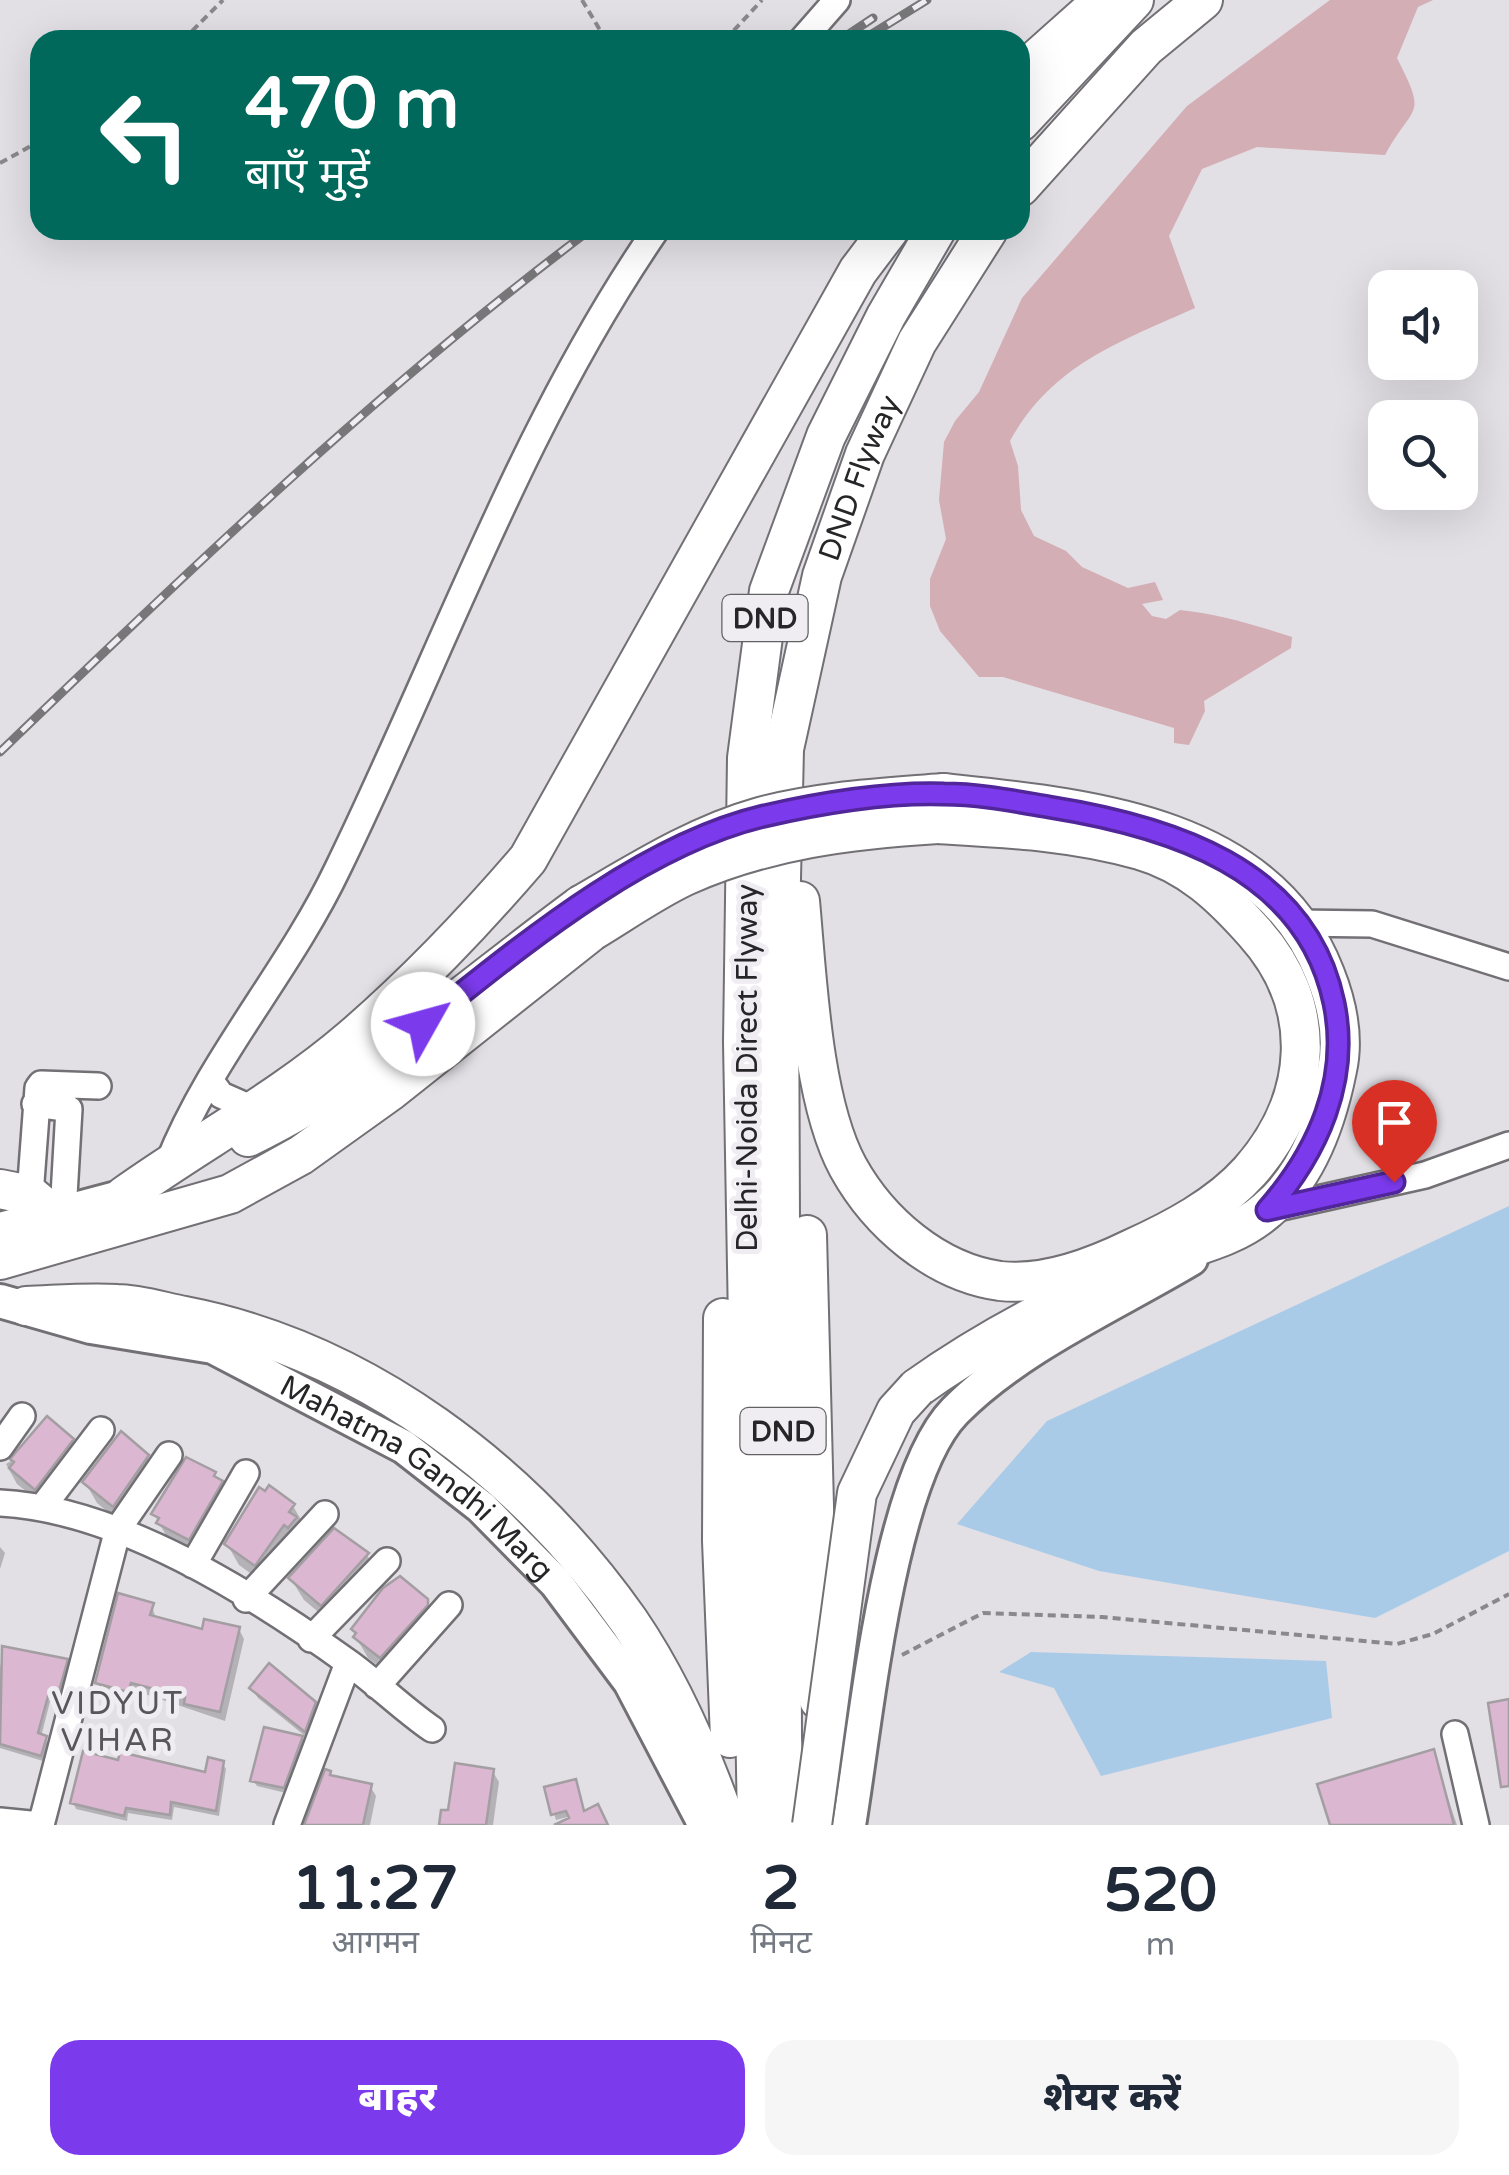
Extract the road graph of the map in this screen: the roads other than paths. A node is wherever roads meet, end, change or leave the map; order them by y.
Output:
1 (837, 0) edge
2 (1103, 0) edge
3 (1134, 0) edge
4 (1203, 0) edge
5 (811, 30) edge
6 (1030, 65) edge
7 (1030, 111) edge
8 (1030, 176) edge
9 (649, 240) edge
10 (881, 240) edge
11 (930, 240) edge
12 (982, 240) edge
13 (784, 749) junction
14 (941, 809) junction
15 (746, 887) junction
16 (586, 918) junction
17 (1296, 923) junction
18 (802, 927) junction
19 (1509, 967) edge
20 (762, 1039) junction
21 (210, 1080) junction
22 (98, 1086) dead end
23 (35, 1104) junction
24 (255, 1110) junction
25 (1509, 1146) edge
26 (168, 1164) junction
27 (124, 1196) junction
28 (37, 1203) edge
29 (1267, 1210) junction
30 (0, 1230) edge
31 (1220, 1241) junction
32 (0, 1260) edge
33 (9, 1306) edge
34 (22, 1416) dead end
35 (100, 1430) dead end
36 (0, 1447) edge
37 (169, 1456) dead end
38 (246, 1473) dead end
39 (0, 1504) edge
40 (44, 1506) junction
41 (325, 1514) dead end
42 (118, 1529) junction
43 (387, 1561) dead end
44 (193, 1565) junction
45 (246, 1598) junction
46 (449, 1605) dead end
47 (311, 1639) junction
48 (348, 1663) junction
49 (376, 1686) junction
50 (432, 1729) dead end
51 (1454, 1734) dead end
52 (0, 1821) edge
53 (40, 1825) edge
54 (287, 1825) edge
55 (705, 1825) edge
56 (730, 1825) edge
57 (756, 1825) edge
58 (786, 1825) edge
59 (812, 1825) edge
60 (824, 1825) edge
61 (849, 1825) edge
62 (1476, 1825) edge

1 - 5 street
2 - 6 highway
3 - 7 highway
4 - 8 highway
9 - 21 street
10 - 24 highway
11 - 15 highway, Delhi-Noida Direct Flyway / DND
12 - 13 highway, DND Flyway
13 - 18 highway
13 - 20 highway, Delhi-Noida Direct Flyway / DND
14 - 16 highway, bridge
14 - 17 highway
14 - 18 highway
15 - 20 highway, Delhi-Noida Direct Flyway / DND
15 - 56 highway
16 - 27 highway
16 - 32 highway
17 - 19 street
17 - 29 highway
18 - 60 highway
20 - 57 highway, Delhi-Noida Direct Flyway / DND
20 - 58 highway, Delhi-Noida Direct Flyway / DND
21 - 24 street
21 - 26 street
22 - 23 street
23 - 28 street
23 - 28 street
24 - 26 highway
25 - 29 street
26 - 27 highway
27 - 28 main road
28 - 30 main road
29 - 31 highway
31 - 59 highway, bridge
31 - 61 main road
33 - 55 main road, Mahatma Gandhi Marg
33 - 56 highway
34 - 36 street
35 - 40 street
37 - 42 street
38 - 44 street
39 - 40 street
40 - 42 street
41 - 45 street
42 - 44 street
42 - 53 street
43 - 47 street
44 - 45 street
45 - 47 street
46 - 49 street
47 - 48 street
48 - 49 street
48 - 54 street
49 - 50 street
51 - 62 street
52 - 53 street

